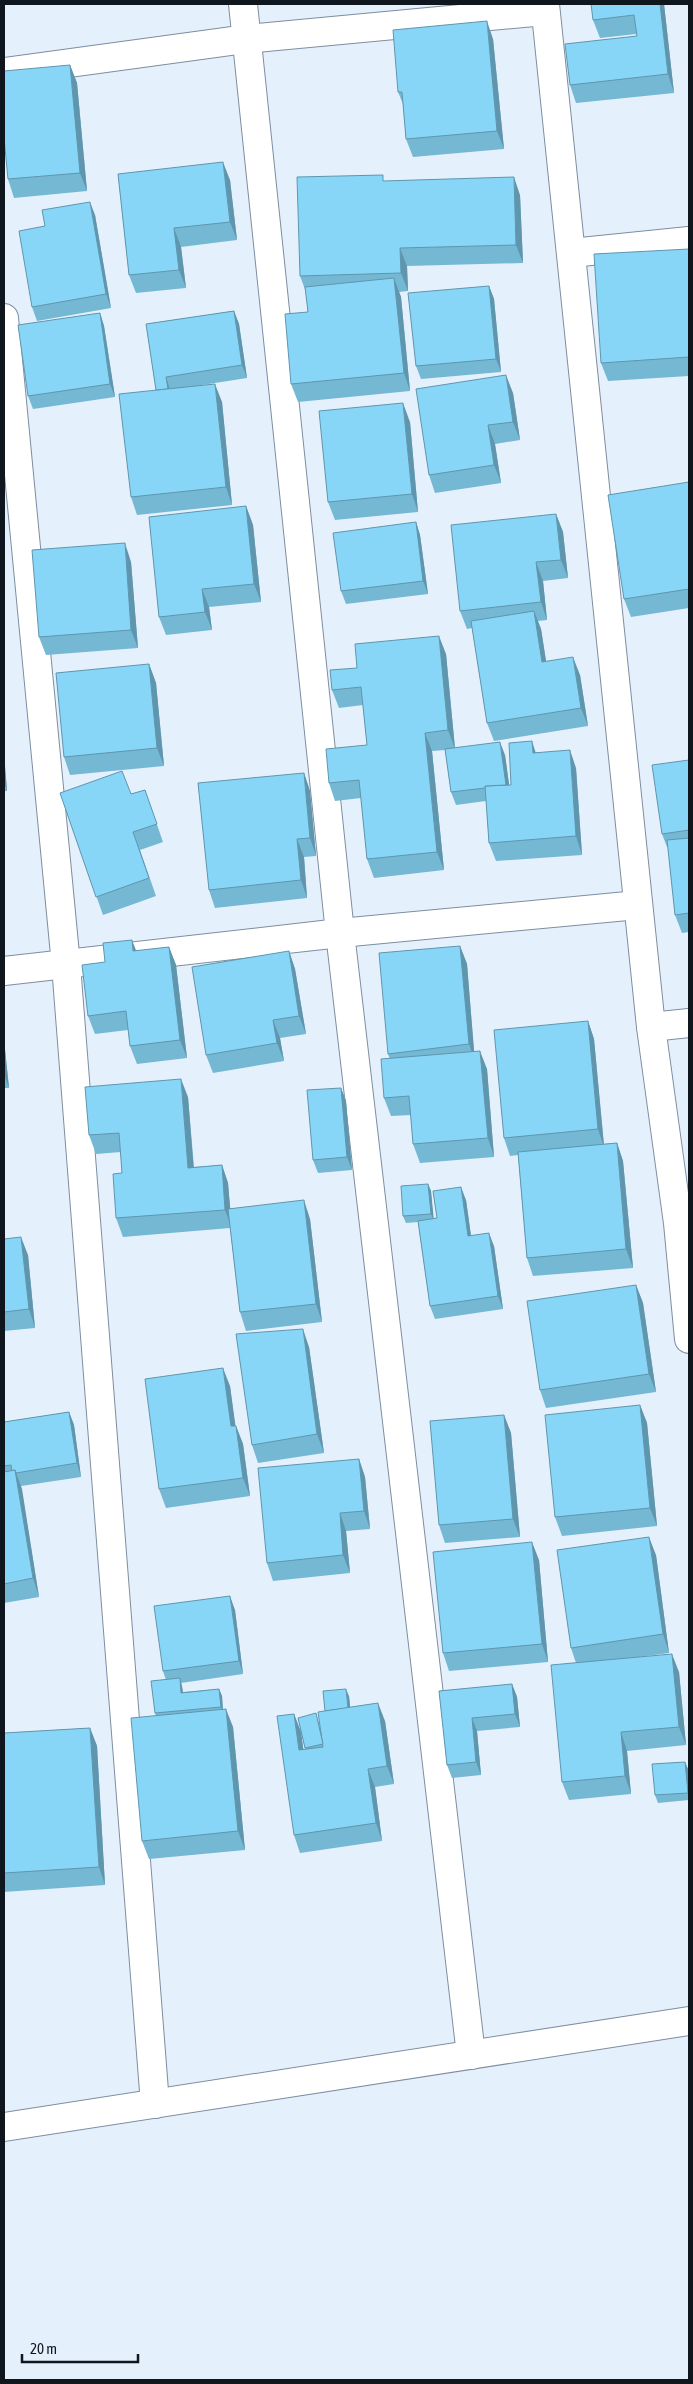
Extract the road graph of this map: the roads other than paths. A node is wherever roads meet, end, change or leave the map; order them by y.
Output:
1 (243, 4) edge
2 (545, 7) edge
3 (246, 39) junction
4 (4, 72) edge
5 (689, 241) edge
6 (571, 253) junction
7 (4, 318) edge
8 (638, 905) junction
9 (340, 933) junction
10 (66, 965) junction
11 (4, 972) edge
12 (689, 1023) edge
13 (651, 1026) junction
14 (684, 1222) edge
15 (689, 1339) edge
16 (689, 2021) edge
17 (471, 2055) junction
18 (155, 2104) junction
19 (4, 2126) edge

1 - 3 street
2 - 3 street
2 - 6 street
3 - 4 street
3 - 9 street
5 - 6 street
6 - 8 street
7 - 10 street
8 - 9 street
8 - 13 street
9 - 10 street
9 - 17 street
10 - 11 street
10 - 18 street
12 - 13 street
13 - 14 street
14 - 15 street
16 - 17 street
17 - 18 street
18 - 19 street

